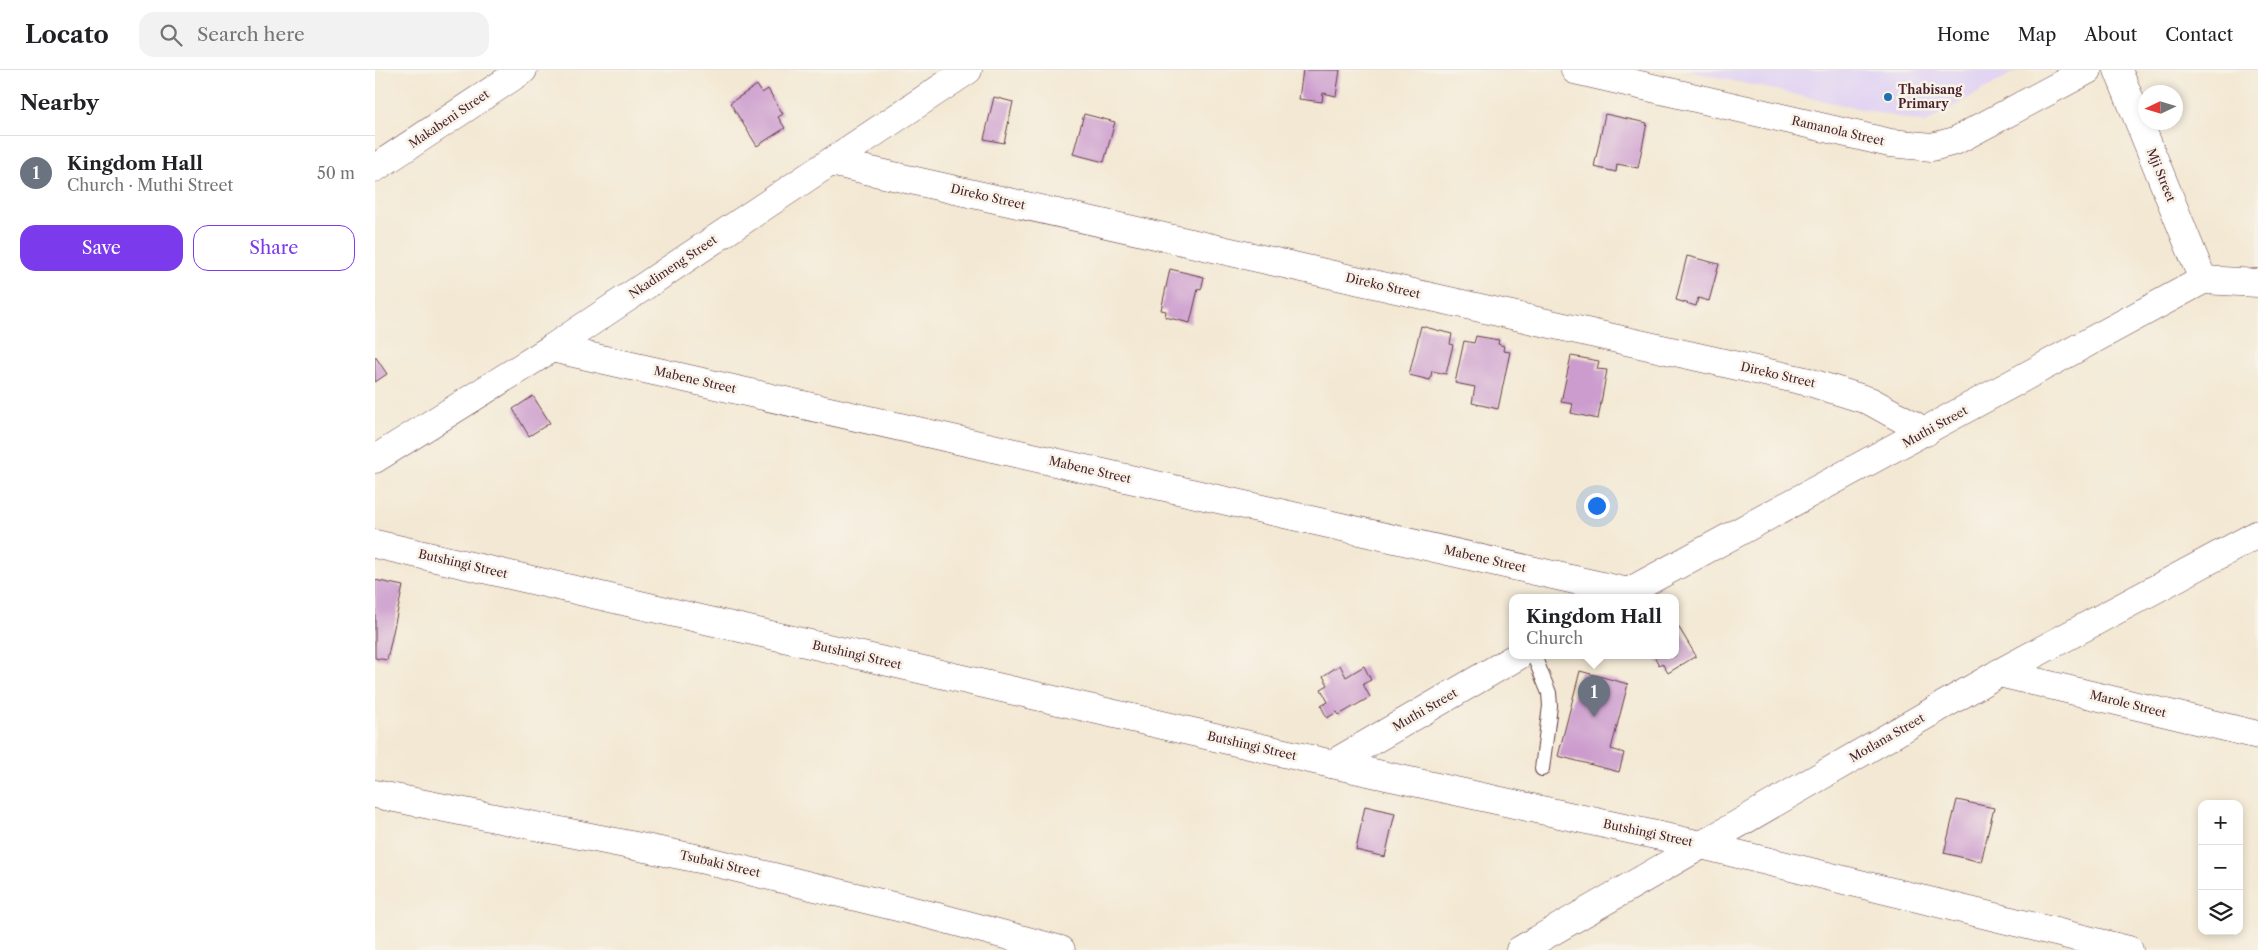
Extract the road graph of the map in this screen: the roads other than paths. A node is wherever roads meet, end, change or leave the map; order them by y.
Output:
1 (523, 70) edge
2 (968, 70) edge
3 (1575, 70) edge
4 (2088, 70) edge
5 (2118, 70) edge
6 (831, 162) junction
7 (375, 168) edge
8 (2203, 280) junction
9 (2258, 283) edge
10 (552, 348) junction
11 (1927, 432) junction
12 (375, 459) edge
13 (2258, 534) edge
14 (375, 544) edge
15 (1619, 594) edge
16 (1625, 594) edge
17 (1513, 659) edge
18 (1535, 659) edge
19 (1999, 673) junction
20 (2258, 736) edge
21 (1332, 764) junction
22 (1542, 770) dead end
23 (375, 794) edge
24 (1701, 845) junction
25 (2114, 949) edge
26 (1061, 950) edge
27 (1520, 950) edge

1 - 7 street, Makabeni Street
2 - 6 street, Nkadimeng Street
3 - 4 street, Ramanola Street
5 - 8 street, Mji Street
6 - 10 street, Nkadimeng Street
6 - 11 street, Direko Street
8 - 9 street
8 - 11 street, Muthi Street
10 - 12 street, Nkadimeng Street
10 - 15 street, Mabene Street
11 - 16 street, Muthi Street
13 - 19 street, Motlana Street
14 - 21 street, Butshingi Street
17 - 21 street, Muthi Street
18 - 22 lane
19 - 20 street, Marole Street
19 - 24 street, Motlana Street
21 - 24 street, Butshingi Street
23 - 26 street, Tsubaki Street
24 - 25 street, Butshingi Street
24 - 27 street, Motlana Street

